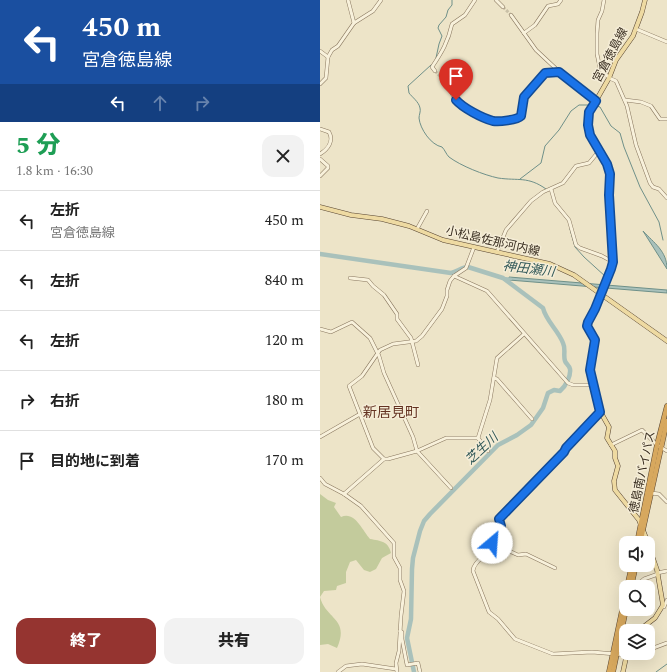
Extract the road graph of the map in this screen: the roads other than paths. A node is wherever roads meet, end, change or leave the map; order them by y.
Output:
1 (348, 0) edge
2 (381, 0) edge
3 (475, 0) edge
4 (496, 0) edge
5 (561, 0) edge
6 (604, 0) edge
7 (645, 0) edge
8 (503, 7) tunnel mouth
9 (511, 15) tunnel mouth
10 (354, 23) junction
11 (635, 29) junction
12 (524, 34) junction
13 (667, 42) edge
14 (320, 51) edge
15 (328, 57) junction
16 (435, 71) dead end
17 (559, 72) junction
18 (442, 78) tunnel mouth
19 (609, 78) junction
20 (320, 84) edge
21 (625, 100) junction
22 (596, 101) junction
23 (667, 119) edge
24 (320, 129) edge
25 (599, 151) junction
26 (320, 154) edge
27 (320, 158) edge
28 (320, 176) edge
29 (551, 189) junction
30 (667, 190) edge
31 (664, 194) junction
32 (667, 198) edge
33 (321, 208) edge
34 (427, 211) dead end
35 (417, 229) junction
36 (474, 247) junction
37 (497, 252) junction
38 (613, 262) junction
39 (454, 276) junction
40 (350, 278) dead end
41 (600, 294) junction
42 (320, 328) edge
43 (524, 334) junction
44 (667, 341) edge
45 (412, 342) junction
46 (377, 352) junction
47 (418, 365) dead end
48 (494, 378) junction
49 (594, 385) junction
50 (667, 406) edge
51 (600, 412) junction
52 (360, 414) junction
53 (532, 419) dead end
54 (667, 420) edge
55 (320, 437) edge
56 (478, 438) junction
57 (611, 445) junction
58 (659, 447) junction
59 (417, 451) junction
60 (488, 451) dead end
61 (667, 451) edge
62 (384, 459) junction
63 (320, 478) edge
64 (451, 488) dead end
65 (651, 493) junction
66 (344, 494) junction
67 (667, 502) edge
68 (641, 524) junction
69 (643, 530) junction
70 (638, 536) edge
71 (642, 536) edge
72 (645, 536) edge
73 (493, 539) junction
74 (655, 564) edge
75 (555, 568) dead end
76 (667, 571) edge
77 (658, 573) junction
78 (642, 580) edge
79 (667, 600) edge
80 (662, 608) junction
81 (622, 616) edge
82 (624, 616) edge
83 (647, 624) edge
84 (400, 631) junction
85 (667, 642) edge
86 (655, 647) edge
87 (615, 653) junction
88 (619, 653) edge
89 (626, 660) edge
90 (397, 671) edge
91 (338, 672) edge
92 (420, 672) edge
93 (609, 672) edge
94 (613, 672) edge
95 (623, 672) edge

1 - 10 street
2 - 10 street
3 - 16 street
4 - 8 street
5 - 12 street
6 - 19 street
7 - 11 main road, 宮倉徳島線
9 - 12 street
10 - 15 street
11 - 13 street
11 - 19 main road, 宮倉徳島線
12 - 17 street
14 - 15 street
15 - 20 street
17 - 18 street
17 - 22 street
19 - 21 street
19 - 22 main road, 宮倉徳島線
21 - 23 street
21 - 31 street
22 - 25 main road, 宮倉徳島線
24 - 26 street
25 - 29 street
25 - 38 main road, 宮倉徳島線
27 - 28 street
29 - 37 street
29 - 38 street
30 - 31 street
31 - 32 street
33 - 35 main road, 小松島佐那河内線
34 - 35 street
35 - 36 main road, 小松島佐那河内線
36 - 37 main road, 小松島佐那河内線
36 - 39 street
37 - 41 main road, 小松島佐那河内線
38 - 41 main road, 宮倉徳島線
39 - 43 street
39 - 45 street
40 - 45 street
41 - 44 main road, 小松島佐那河内線
41 - 49 main road, 宮倉徳島線
42 - 46 street
43 - 48 street
43 - 49 street
45 - 46 street
45 - 47 street
46 - 52 street
46 - 59 street
48 - 53 street
48 - 56 street
49 - 51 main road, 宮倉徳島線
50 - 58 highway, 徳島南バイパス
51 - 57 main road, 宮倉徳島線
51 - 73 street
52 - 55 street
52 - 62 street
54 - 58 highway, 徳島南バイパス
56 - 59 street
56 - 60 street
57 - 58 street
57 - 68 main road, 宮倉徳島線
58 - 61 street
58 - 65 highway, 徳島南バイパス
58 - 68 highway, 徳島南バイパス
59 - 62 street
59 - 64 street
62 - 66 street
63 - 66 street
65 - 67 street
65 - 69 highway, 徳島南バイパス
66 - 84 street
68 - 69 main road, 宮倉徳島線
68 - 70 highway, 徳島南バイパス
69 - 71 highway, 徳島南バイパス
69 - 72 main road, 宮倉徳島線
73 - 75 street
73 - 87 street
74 - 77 main road, 宮倉徳島線
76 - 77 street
77 - 78 street
77 - 80 main road, 宮倉徳島線
79 - 80 street
80 - 83 main road
81 - 87 highway
82 - 87 highway
84 - 90 street
84 - 92 street
85 - 86 street
87 - 88 street
87 - 93 highway
87 - 94 highway
89 - 95 main road
90 - 91 street

